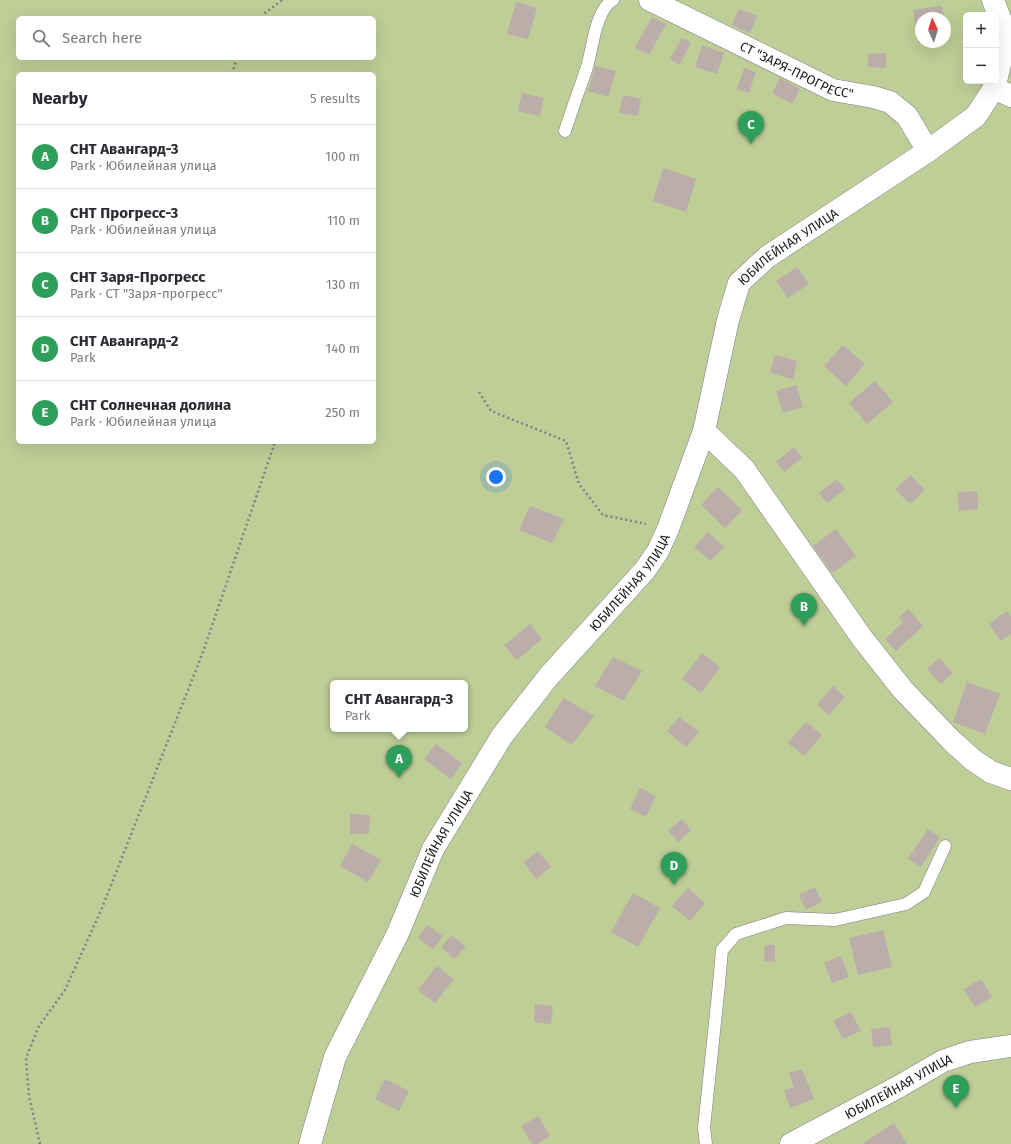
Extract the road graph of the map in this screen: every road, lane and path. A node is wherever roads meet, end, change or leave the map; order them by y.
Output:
1 (282, 0) edge
2 (613, 0) edge
3 (650, 0) edge
4 (993, 0) edge
5 (263, 16) edge
6 (236, 60) edge
7 (233, 72) edge
8 (999, 86) edge
9 (565, 131) dead end
10 (928, 151) junction
11 (480, 392) dead end
12 (704, 431) junction
13 (274, 444) edge
14 (668, 529) junction
15 (1011, 779) edge
16 (945, 846) dead end
17 (1011, 1046) edge
18 (40, 1144) edge
19 (310, 1144) edge
20 (706, 1144) edge
21 (791, 1144) edge

1 - 5 path
2 - 9 lane
3 - 10 street, СТ "ЗАРЯ-ПРОГРЕСС"
4 - 8 street, ЮБИЛЕЙНАЯ УЛИЦА
6 - 7 path
8 - 10 street, ЮБИЛЕЙНАЯ УЛИЦА
10 - 12 street, ЮБИЛЕЙНАЯ УЛИЦА
11 - 14 path
12 - 14 street, ЮБИЛЕЙНАЯ УЛИЦА
12 - 15 street
13 - 18 path
14 - 19 street, ЮБИЛЕЙНАЯ УЛИЦА
16 - 20 lane
17 - 21 street, ЮБИЛЕЙНАЯ УЛИЦА

